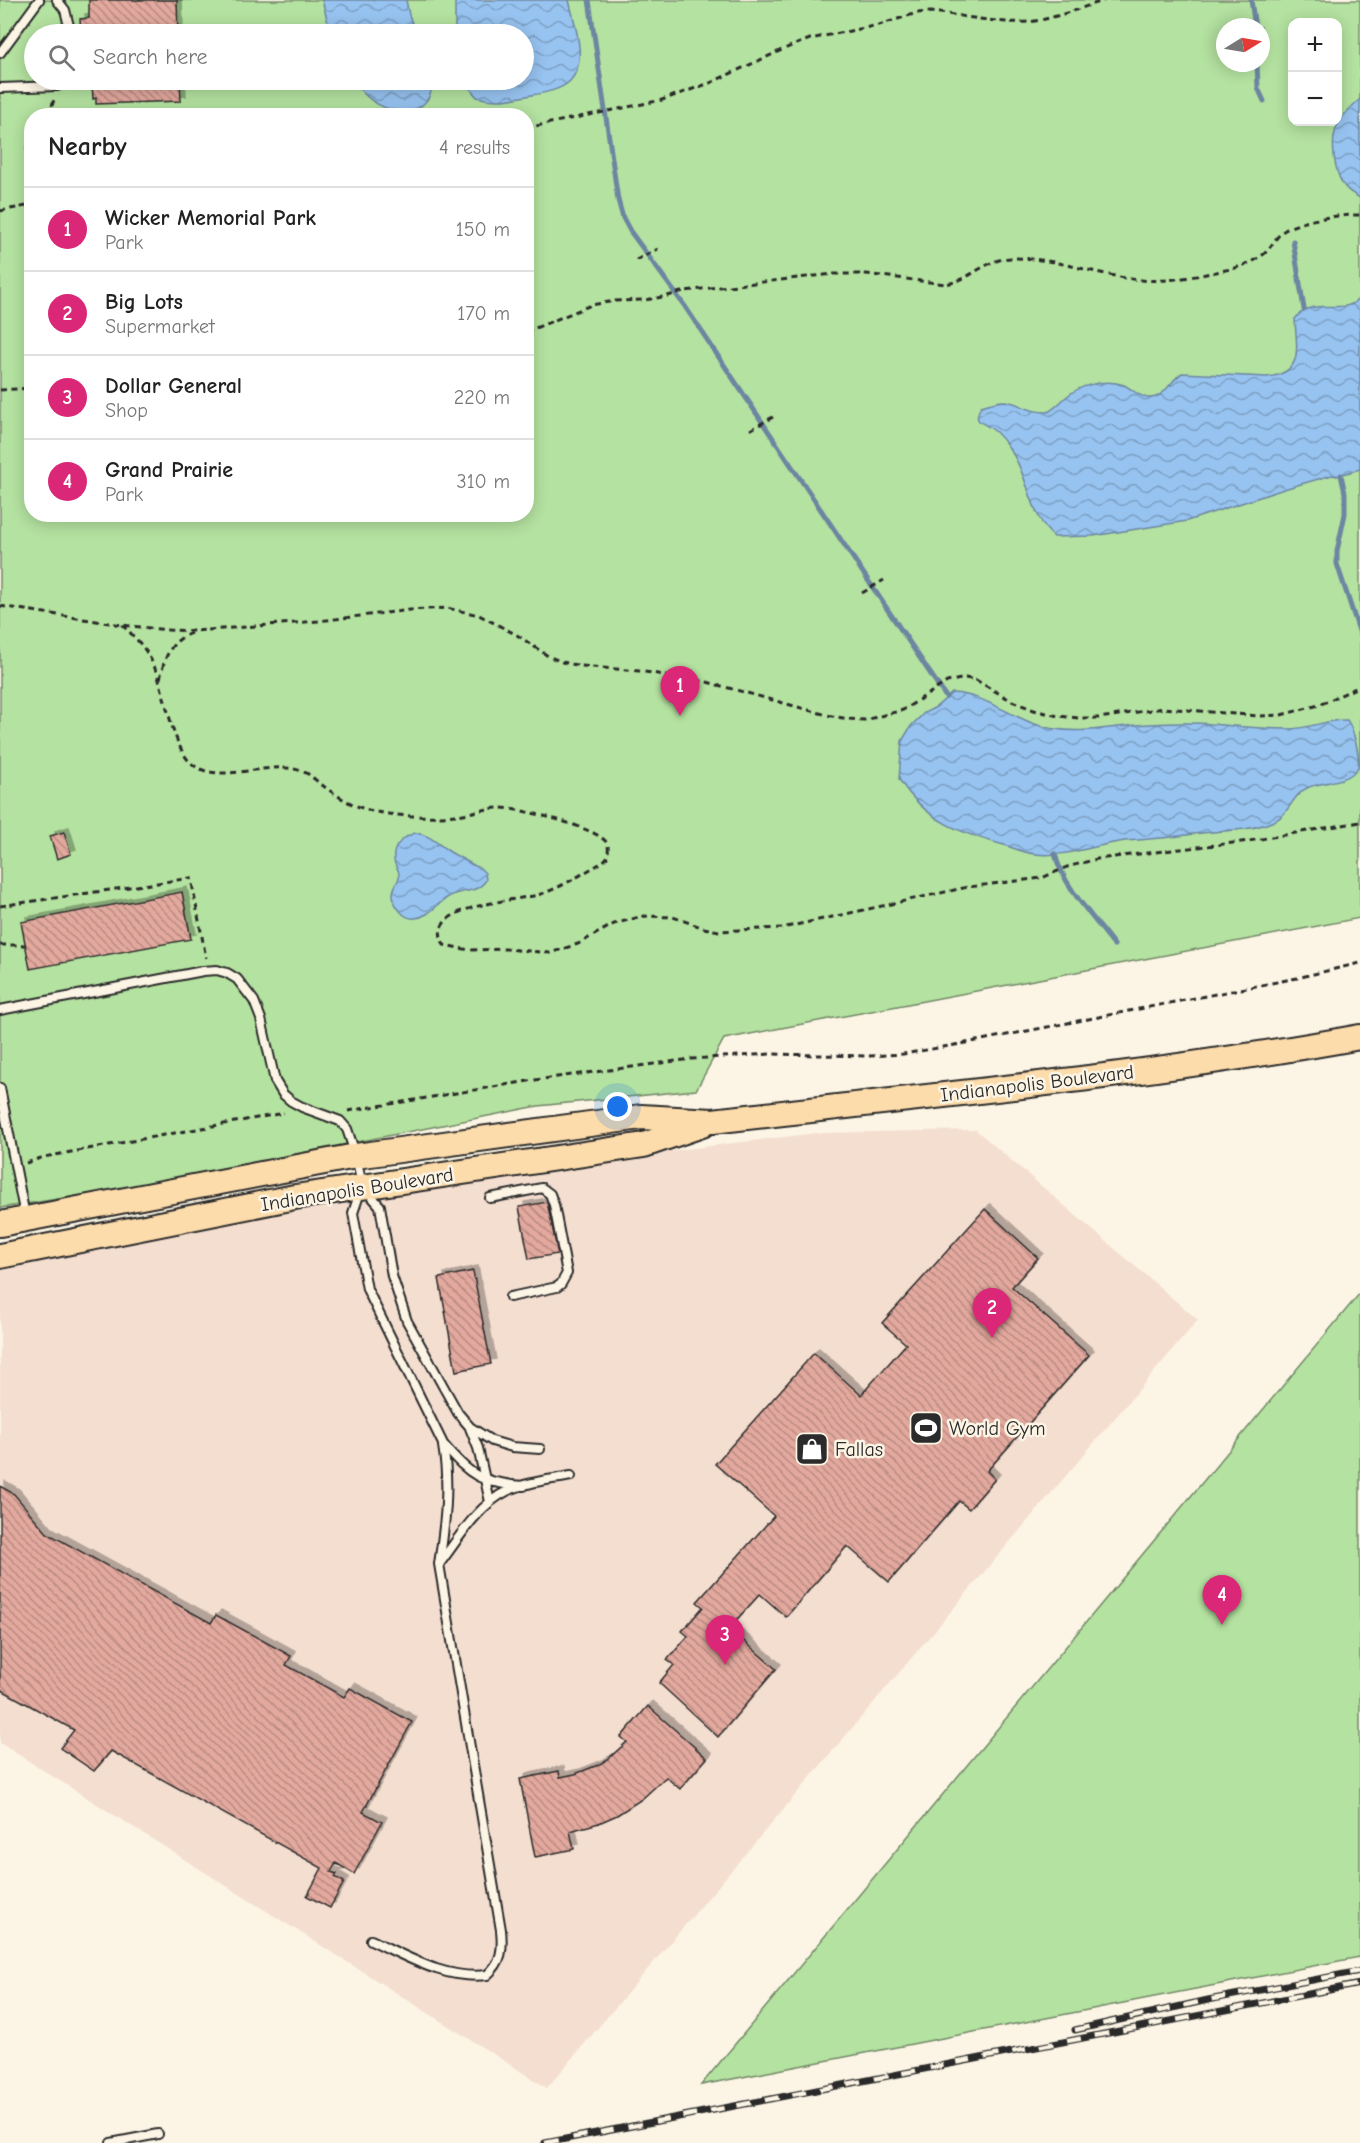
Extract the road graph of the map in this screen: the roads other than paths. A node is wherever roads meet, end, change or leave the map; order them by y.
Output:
1 (39, 0) edge
2 (57, 0) edge
3 (68, 24) edge
4 (0, 53) edge
5 (24, 87) edge
6 (0, 88) edge
7 (0, 1010) edge
8 (1360, 1037) edge
9 (0, 1088) edge
10 (713, 1121) junction
11 (356, 1156) junction
12 (362, 1186) junction
13 (490, 1198) dead end
14 (26, 1219) junction
15 (0, 1224) edge
16 (0, 1256) edge
17 (510, 1297) dead end
18 (470, 1427) junction
19 (443, 1444) junction
20 (540, 1449) dead end
21 (571, 1476) dead end
22 (486, 1481) junction
23 (524, 1486) junction
24 (490, 1502) junction
25 (439, 1564) junction
26 (371, 1940) dead end
27 (158, 2134) dead end
28 (111, 2143) edge

1 - 4 lane
2 - 3 lane
5 - 6 lane
7 - 11 lane
8 - 10 highway, Indianapolis Boulevard
9 - 14 lane
10 - 11 highway, Indianapolis Boulevard
10 - 12 highway, Indianapolis Boulevard
11 - 12 lane
11 - 14 highway, Indianapolis Boulevard
12 - 16 highway, Indianapolis Boulevard
12 - 18 lane
12 - 19 lane
13 - 17 lane
14 - 15 highway, Indianapolis Boulevard
18 - 20 lane
18 - 22 lane
19 - 22 lane
19 - 25 lane
21 - 23 lane
22 - 23 lane
22 - 24 lane
23 - 24 lane
24 - 25 lane
25 - 26 lane
27 - 28 lane

